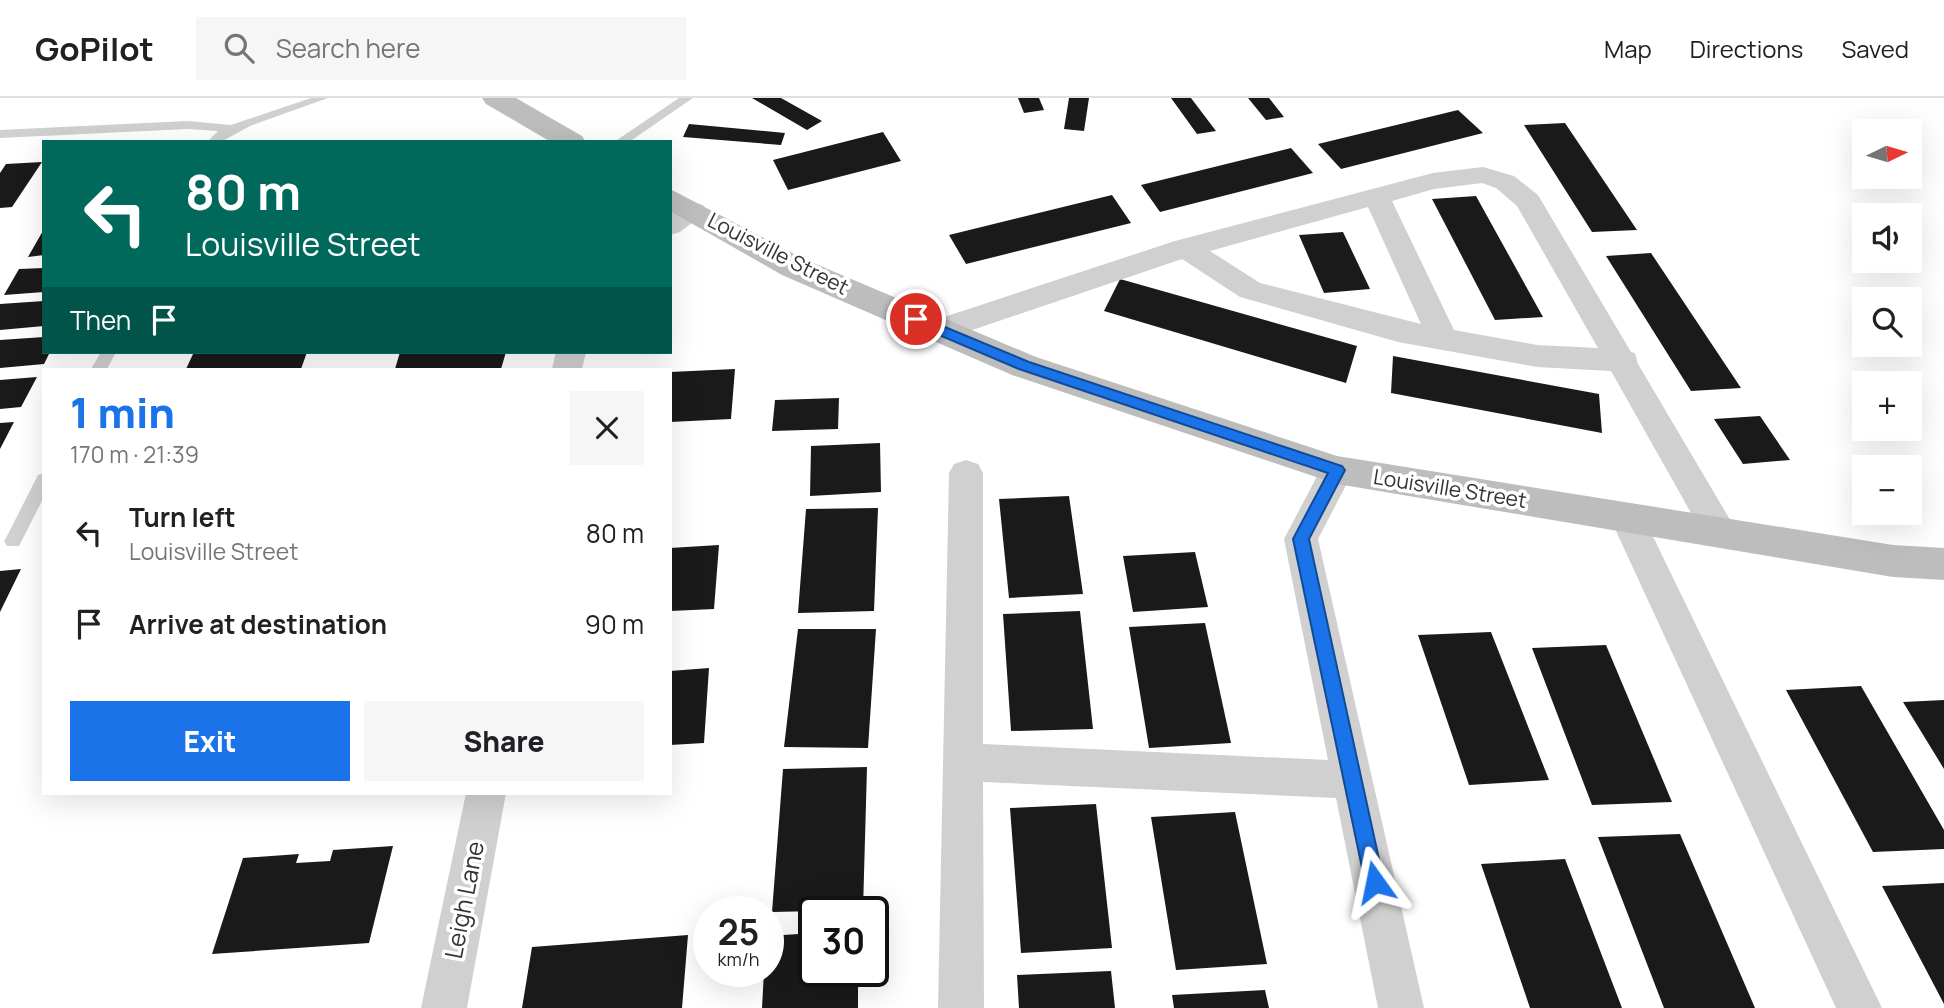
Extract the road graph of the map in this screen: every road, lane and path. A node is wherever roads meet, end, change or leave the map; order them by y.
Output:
1 (322, 98) edge
2 (496, 98) edge
3 (687, 98) edge
4 (228, 128) junction
5 (0, 134) edge
6 (215, 140) edge
7 (569, 140) edge
8 (623, 140) edge
9 (1376, 196) junction
10 (678, 211) edge
11 (1185, 248) junction
12 (940, 330) junction
13 (1443, 339) junction
14 (1624, 361) junction
15 (1337, 470) junction
16 (966, 473) dead end
17 (42, 484) edge
18 (1627, 518) junction
19 (1720, 533) junction
20 (13, 541) dead end
21 (1944, 564) edge
22 (964, 762) junction
23 (1353, 780) junction
24 (486, 795) edge
25 (444, 1008) edge
26 (961, 1008) edge
27 (1401, 1008) edge
28 (1859, 1008) edge

1 - 4 lane
2 - 7 main road
3 - 8 lane
4 - 5 lane
4 - 6 lane
9 - 11 street
9 - 13 street
9 - 14 street
10 - 12 main road, Louisville Street
11 - 12 street
11 - 13 street
12 - 15 main road, Louisville Street
13 - 14 street
14 - 19 street
15 - 18 main road, Louisville Street
15 - 23 street
16 - 22 street
17 - 20 lane
18 - 19 main road, Louisville Street
18 - 28 street
19 - 21 main road, Louisville Street
22 - 23 street
22 - 26 street
23 - 27 street
24 - 25 street, Leigh Lane

